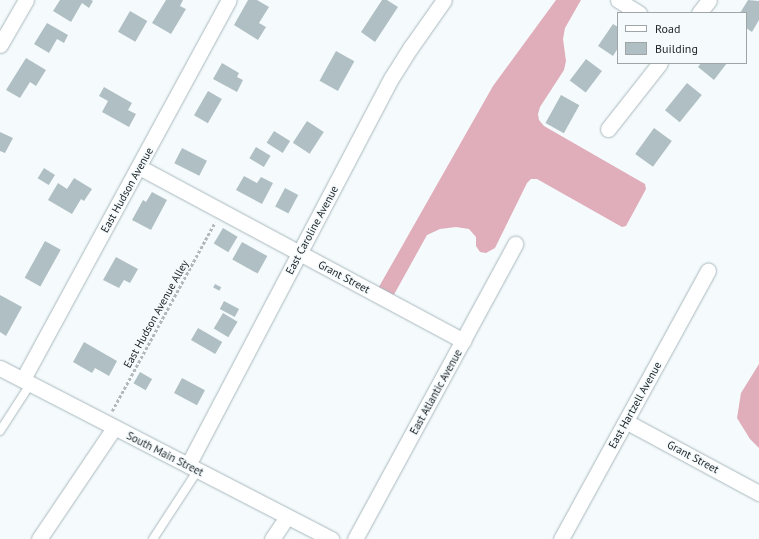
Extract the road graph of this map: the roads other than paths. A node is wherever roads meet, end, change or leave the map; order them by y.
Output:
1 (26, 0) edge
2 (229, 0) edge
3 (444, 0) edge
4 (618, 0) edge
5 (709, 0) edge
6 (637, 12) edge
7 (700, 12) edge
8 (0, 45) edge
9 (659, 64) edge
10 (608, 129) dead end
11 (139, 167) junction
12 (515, 244) dead end
13 (300, 253) junction
14 (708, 271) dead end
15 (463, 341) junction
16 (0, 368) edge
17 (27, 381) junction
18 (626, 422) junction
19 (109, 426) junction
20 (0, 431) edge
21 (193, 468) junction
22 (759, 493) edge
23 (287, 517) junction
24 (39, 539) edge
25 (153, 539) edge
26 (272, 539) edge
27 (331, 539) edge
28 (355, 539) edge
29 (561, 539) edge

1 - 8 street
2 - 11 street, East Hudson Avenue
3 - 13 street, East Caroline Avenue
4 - 6 street
5 - 7 street
9 - 10 street
11 - 13 street, Grant Street
11 - 17 street, East Hudson Avenue
12 - 15 street, East Atlantic Avenue
13 - 15 street, Grant Street
13 - 21 street, East Caroline Avenue
14 - 18 street, East Hartzell Avenue
15 - 28 street, East Atlantic Avenue
16 - 17 street, South Main Street
17 - 19 street, South Main Street
17 - 20 lane
18 - 22 street, Grant Street
18 - 29 street, East Hartzell Avenue
19 - 21 street, South Main Street
19 - 24 street
21 - 23 street, South Main Street
21 - 25 lane
23 - 26 street
23 - 27 street, South Main Street

